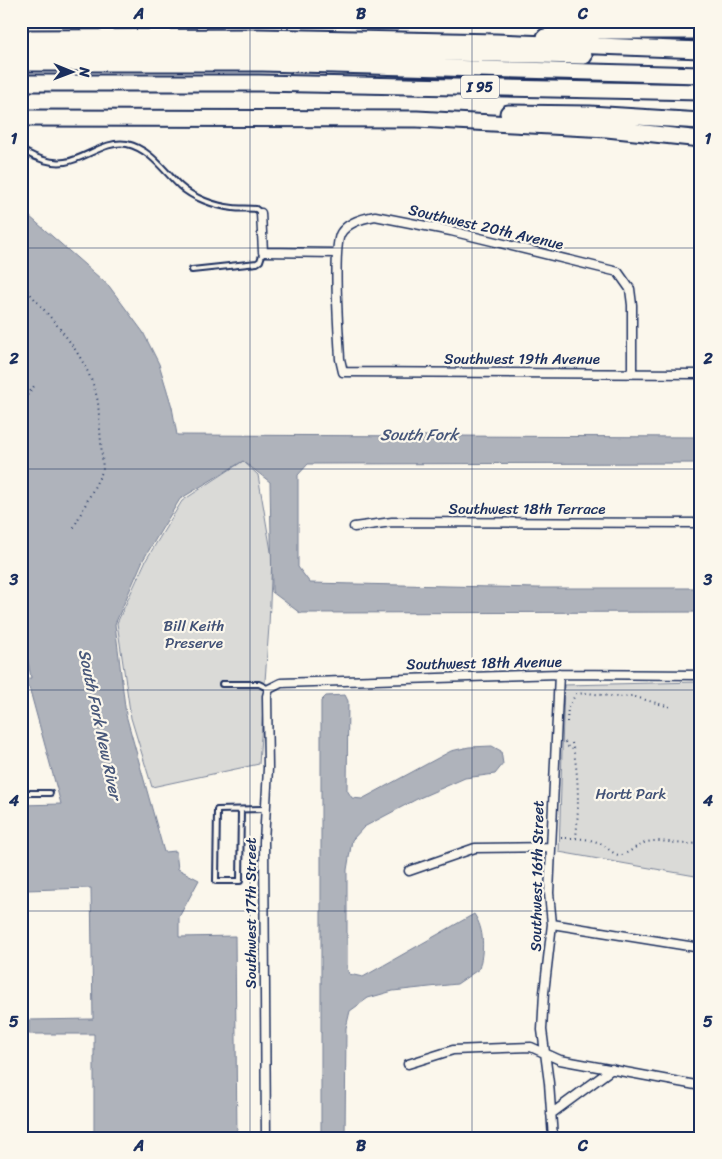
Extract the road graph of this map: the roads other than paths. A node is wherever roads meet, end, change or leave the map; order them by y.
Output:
1 (701, 31) edge
2 (21, 38) edge
3 (496, 42) junction
4 (259, 43) junction
5 (21, 49) edge
6 (701, 50) edge
7 (701, 58) edge
8 (21, 63) edge
9 (701, 75) edge
10 (21, 83) edge
11 (701, 92) edge
12 (21, 118) edge
13 (417, 119) junction
14 (701, 121) edge
15 (701, 139) edge
16 (25, 152) dead end
17 (261, 213) joint
18 (263, 252) junction
19 (336, 253) junction
20 (192, 270) dead end
21 (632, 373) junction
22 (701, 374) edge
23 (701, 523) edge
24 (354, 527) dead end
25 (559, 674) junction
26 (701, 675) edge
27 (222, 684) dead end
28 (269, 689) junction
29 (21, 793) edge
30 (50, 793) dead end
31 (266, 809) junction
32 (241, 810) junction
33 (551, 847) junction
34 (409, 871) dead end
35 (552, 924) junction
36 (701, 948) edge
37 (545, 1054) junction
38 (408, 1064) dead end
39 (612, 1069) junction
40 (701, 1086) edge
41 (551, 1114) junction
42 (266, 1138) edge
43 (553, 1138) edge

1 - 3 highway
2 - 4 highway
3 - 4 highway
3 - 6 highway
4 - 5 highway
4 - 7 highway
8 - 9 highway
10 - 11 highway, I 95
12 - 13 highway
13 - 14 highway
13 - 15 highway
16 - 17 lane
17 - 18 street
18 - 19 street
18 - 20 lane
19 - 21 street, Southwest 19th Avenue
19 - 21 street, Southwest 20th Avenue
21 - 22 street, Southwest 19th Avenue
23 - 24 street, Southwest 18th Terrace
25 - 26 street, Southwest 18th Avenue
25 - 28 street, Southwest 18th Avenue
25 - 33 street, Southwest 16th Street
27 - 28 lane
28 - 31 street, Southwest 17th Street
29 - 30 lane
31 - 32 lane
31 - 42 street, Southwest 17th Street
32 - 32 lane
33 - 34 street
33 - 35 street, Southwest 16th Street
35 - 36 street
35 - 37 street, Southwest 16th Street
37 - 38 street
37 - 39 street
37 - 41 street, Southwest 16th Street
39 - 40 street
39 - 41 street
41 - 43 street, Southwest 16th Street

